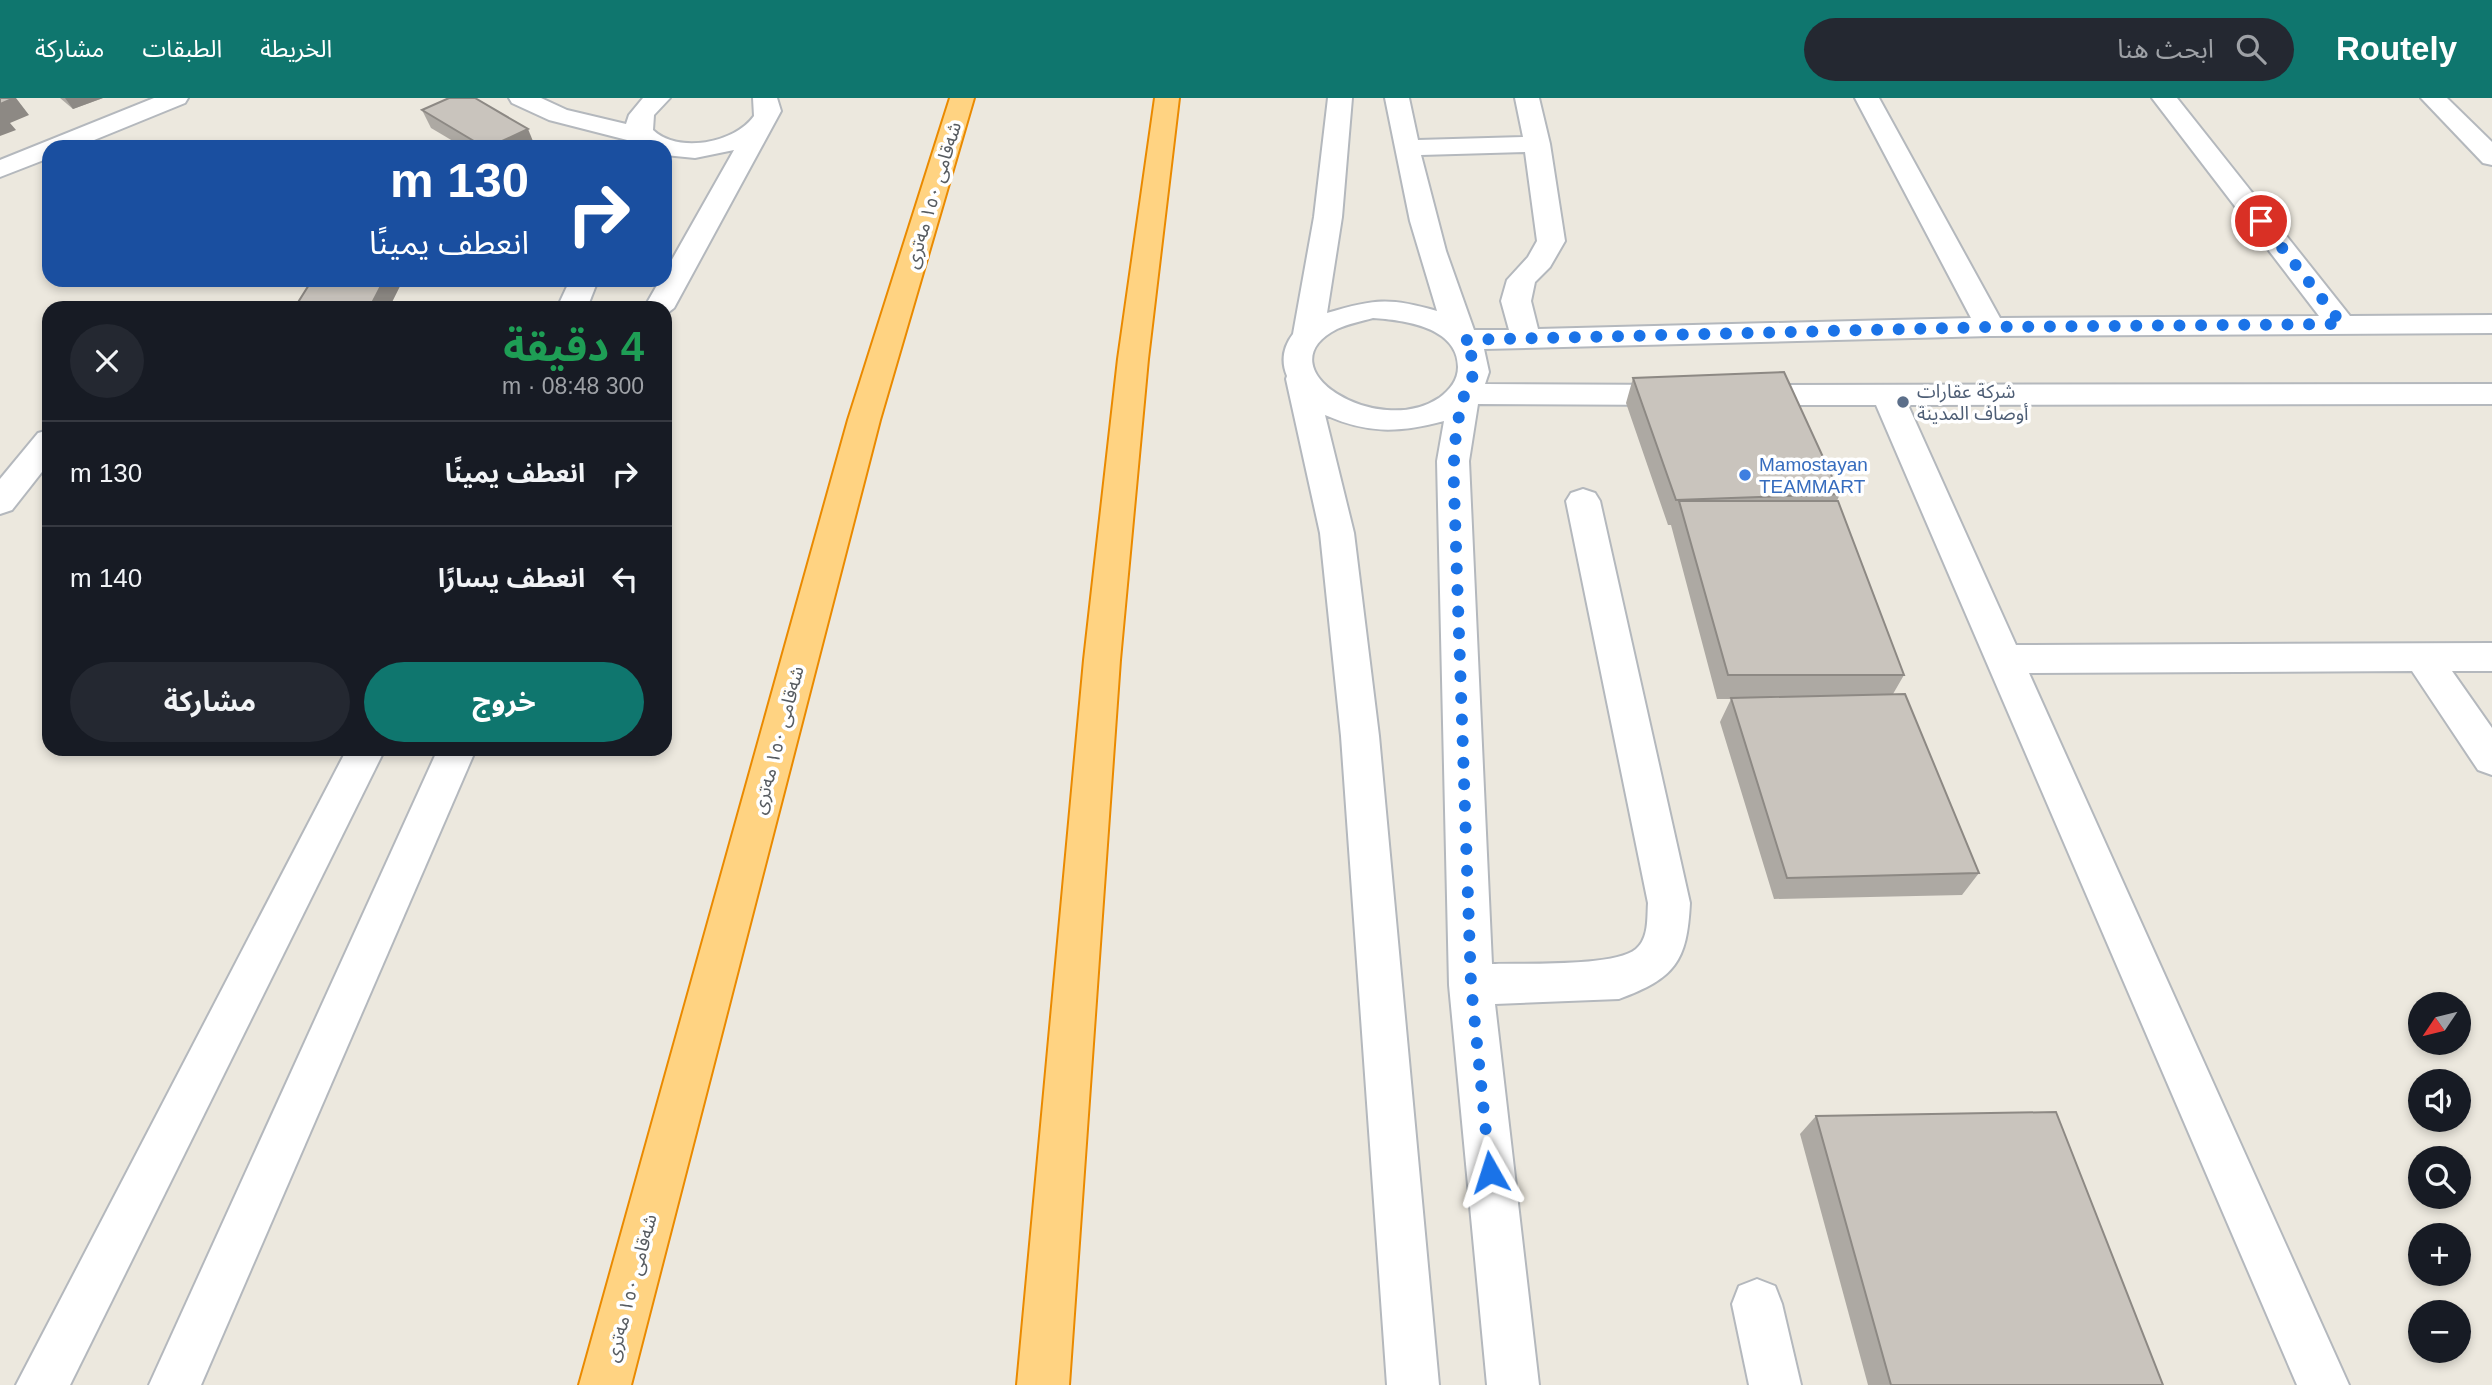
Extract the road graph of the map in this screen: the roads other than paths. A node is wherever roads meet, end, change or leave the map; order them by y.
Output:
1 (176, 98) edge
2 (521, 98) edge
3 (657, 98) edge
4 (962, 98) edge
5 (1167, 98) edge
6 (1340, 98) edge
7 (1397, 98) edge
8 (1527, 98) edge
9 (1867, 98) edge
10 (2164, 98) edge
11 (2433, 98) edge
12 (767, 108) edge
13 (71, 140) edge
14 (642, 140) edge
15 (1537, 144) junction
16 (1406, 148) junction
17 (672, 149) edge
18 (42, 152) edge
19 (2492, 157) edge
20 (0, 169) edge
21 (672, 284) edge
22 (2342, 324) junction
23 (2492, 324) edge
24 (1990, 327) junction
25 (1308, 334) junction
26 (1526, 339) junction
27 (1463, 340) junction
28 (1301, 379) junction
29 (1464, 394) junction
30 (2492, 394) edge
31 (1888, 396) junction
32 (42, 450) edge
33 (1583, 501) dead end
34 (0, 502) edge
35 (2422, 657) junction
36 (2492, 657) edge
37 (2003, 659) junction
38 (362, 756) edge
39 (454, 756) edge
40 (2492, 760) edge
41 (1471, 985) junction
42 (1757, 1304) dead end
43 (42, 1385) edge
44 (175, 1385) edge
45 (605, 1385) edge
46 (1043, 1385) edge
47 (1413, 1385) edge
48 (1513, 1385) edge
49 (1775, 1385) edge
50 (2323, 1385) edge

1 - 13 street
2 - 14 street
3 - 14 street
4 - 45 highway, شەقامی ١٥٠ مەتری
5 - 46 highway
6 - 25 street
7 - 16 street
8 - 15 street
9 - 24 street
10 - 22 street
11 - 19 street
12 - 17 street
12 - 21 street
15 - 16 street
15 - 26 street
16 - 27 street
18 - 20 street
22 - 23 street
22 - 24 street
24 - 26 street
25 - 27 street
25 - 28 street
26 - 27 street
27 - 29 street
28 - 29 street
28 - 47 street
29 - 31 street
29 - 41 street
30 - 31 street
31 - 37 street
32 - 34 street
33 - 41 street
35 - 36 street
35 - 37 street
35 - 40 street
37 - 50 street
38 - 43 street
39 - 44 street
41 - 48 street
42 - 49 street

